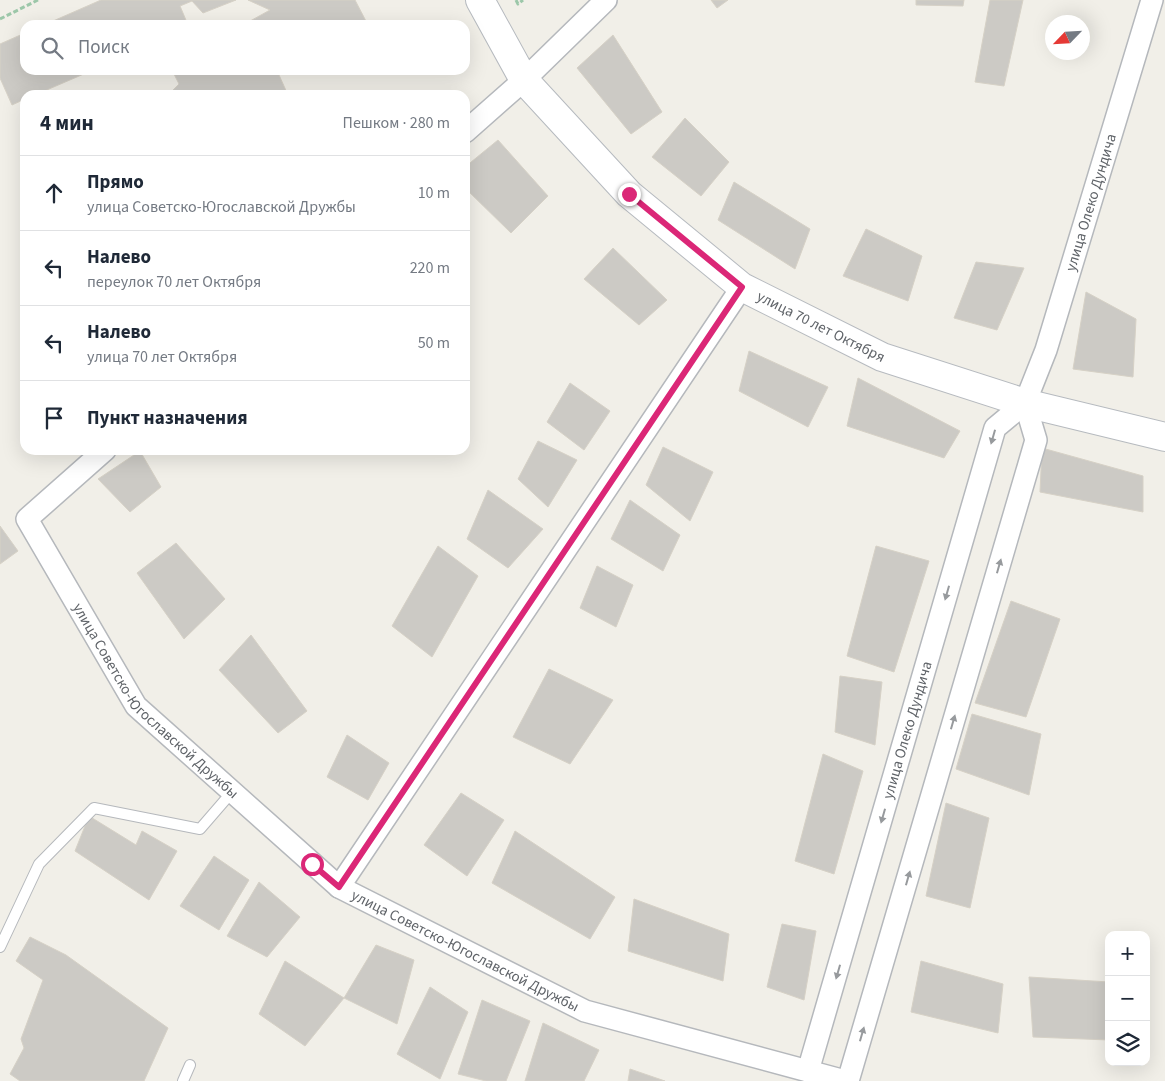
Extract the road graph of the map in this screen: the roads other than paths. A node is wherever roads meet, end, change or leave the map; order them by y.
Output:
1 (480, 0) edge
2 (606, 0) edge
3 (1152, 0) edge
4 (524, 80) junction
5 (470, 128) edge
6 (742, 287) junction
7 (1025, 403) junction
8 (1165, 437) edge
9 (99, 455) edge
10 (232, 792) junction
11 (339, 887) junction
12 (0, 947) edge
13 (190, 1065) dead end
14 (808, 1071) junction
15 (183, 1081) edge
16 (847, 1081) edge

1 - 4 street, улица 70 лет Октября
2 - 4 street
3 - 7 street, улица Олеко Дундича
4 - 5 street
4 - 6 street, улица 70 лет Октября
6 - 7 street, улица 70 лет Октября
6 - 11 street
7 - 8 street, улица 70 лет Октября
7 -> 14 street, улица Олеко Дундича
16 -> 7 street
9 - 10 street, улица Советско-Югославской Дружбы
10 - 11 street, улица Советско-Югославской Дружбы
10 - 12 lane
11 - 14 street, улица Советско-Югославской Дружбы
13 - 15 lane
14 - 16 street, улица Советско-Югославской Дружбы

